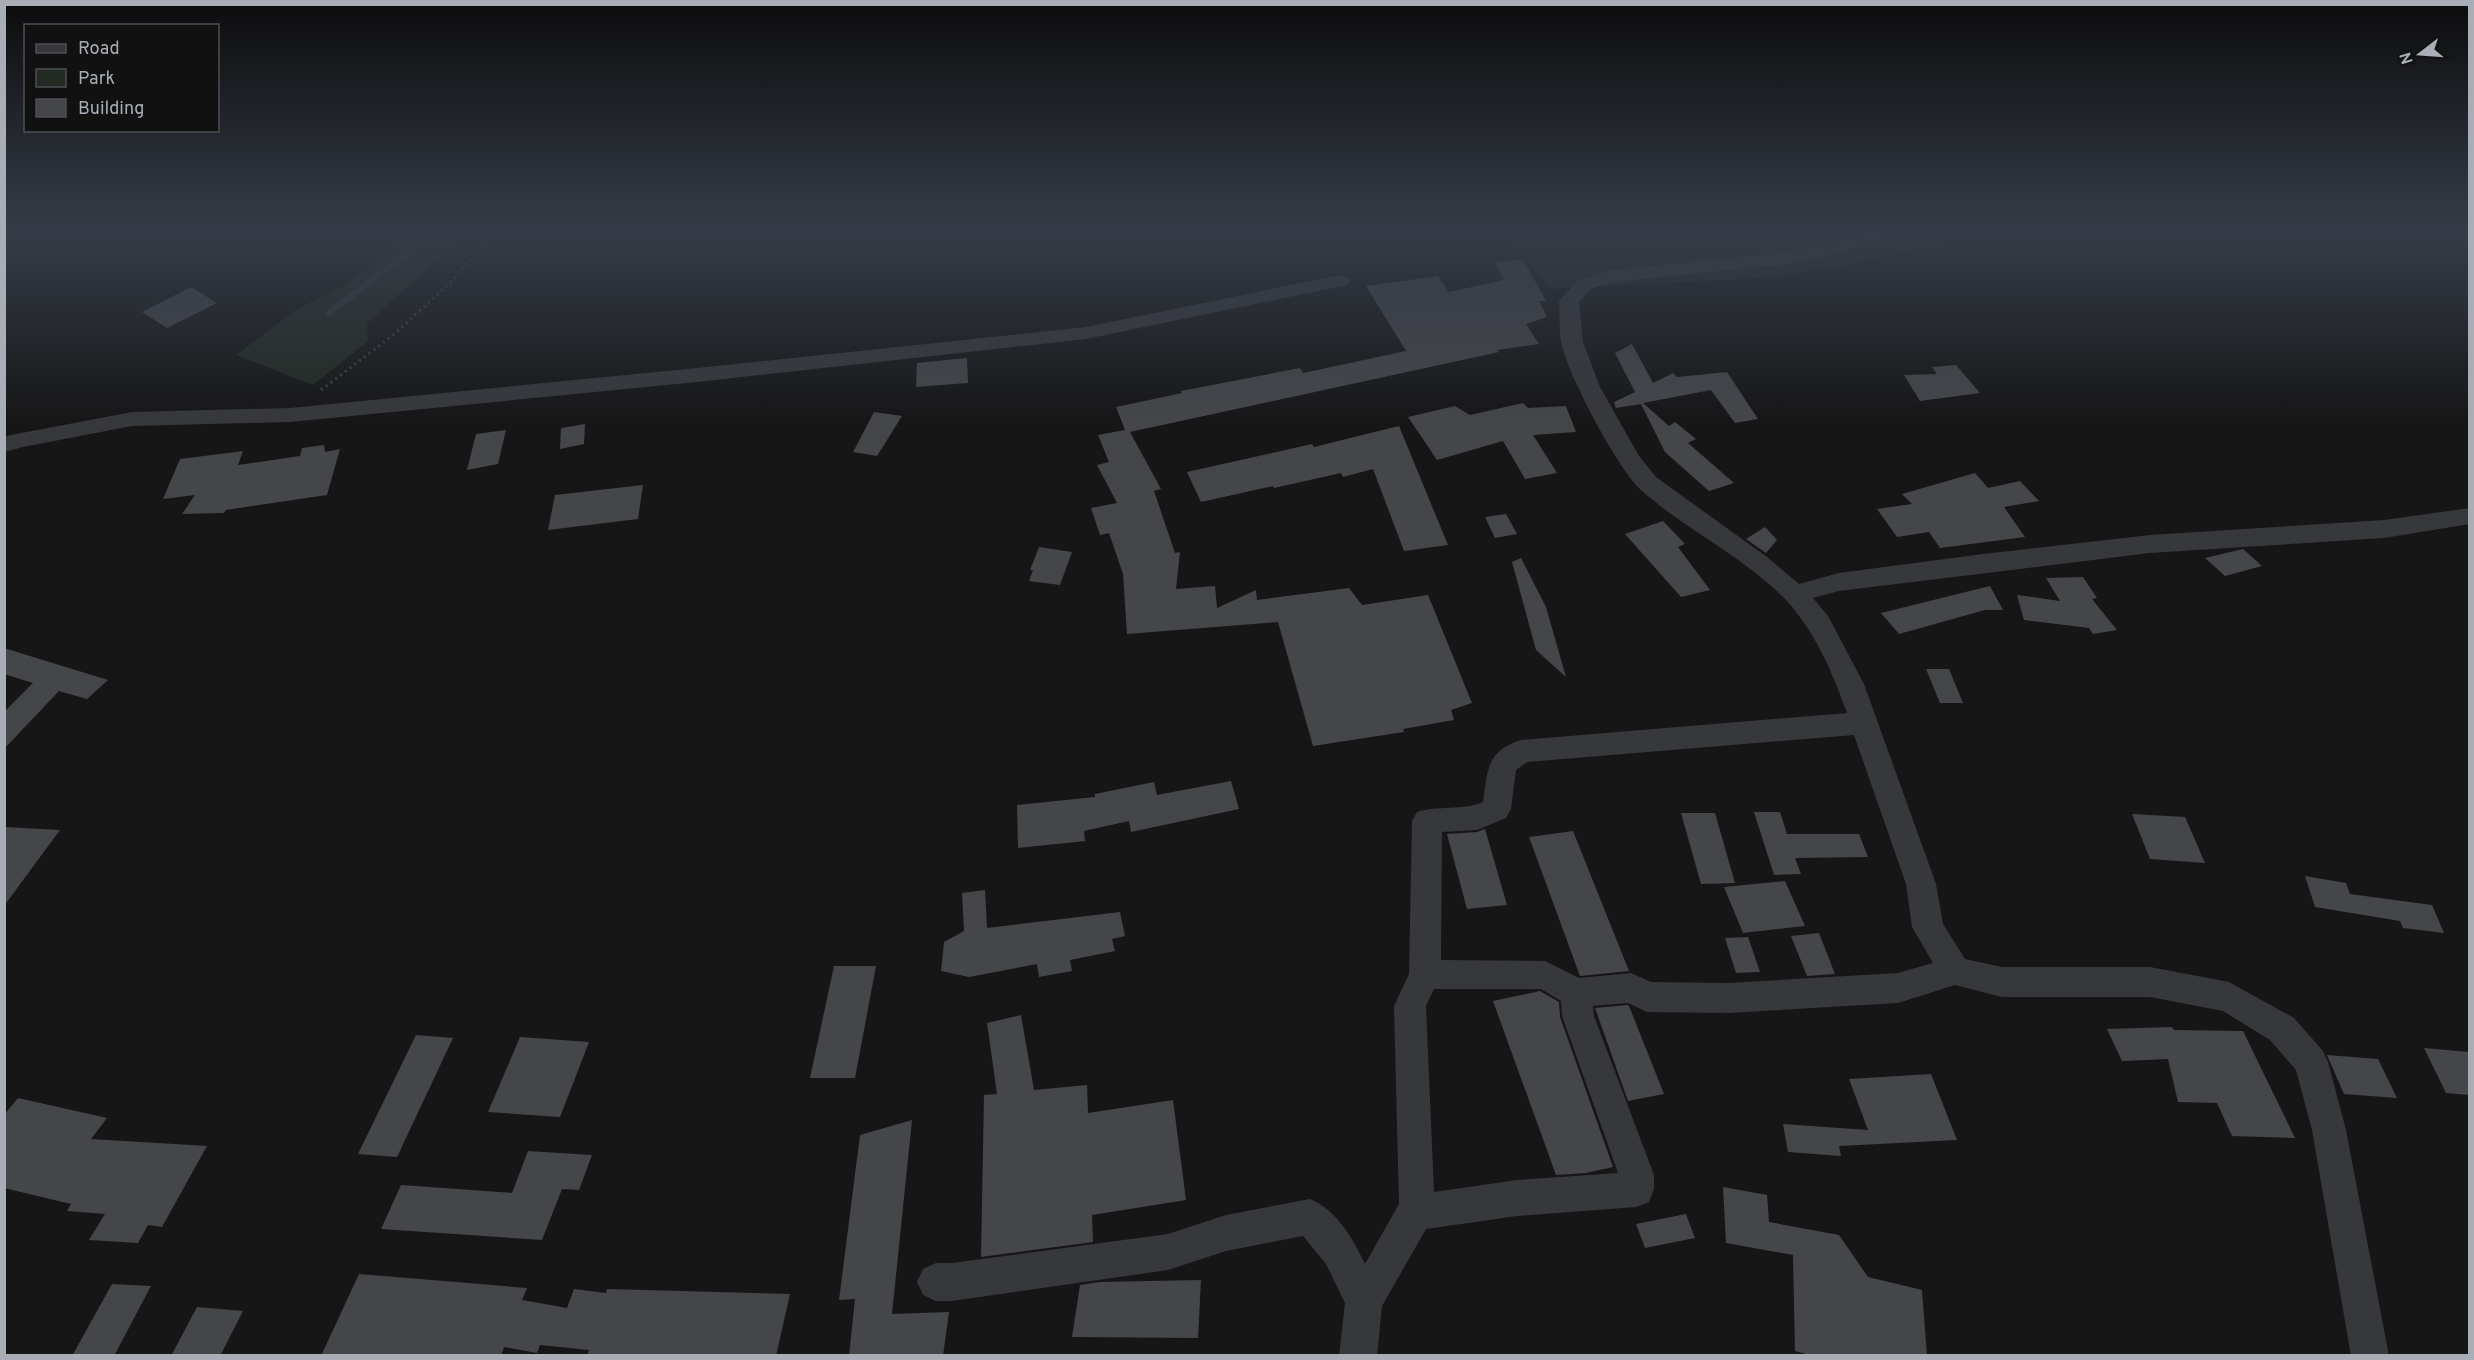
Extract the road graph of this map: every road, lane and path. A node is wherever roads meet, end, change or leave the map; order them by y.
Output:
1 (435, 296) edge
2 (1264, 296) edge
3 (1573, 296) edge
4 (290, 415) junction
5 (4, 445) edge
6 (2469, 516) edge
7 (1796, 594) junction
8 (1864, 723) junction
9 (1955, 971) junction
10 (1425, 974) junction
11 (1576, 993) junction
12 (1415, 1213) junction
13 (936, 1282) dead end
14 (1364, 1302) junction
15 (1358, 1356) edge
16 (2370, 1356) edge

1 - 4 path
2 - 4 street
3 - 7 street
4 - 5 street
6 - 7 street
7 - 8 street
8 - 9 street
8 - 10 street
9 - 11 street
9 - 16 street
10 - 11 street
10 - 12 street
11 - 12 street
12 - 14 street
13 - 14 street
14 - 15 street

